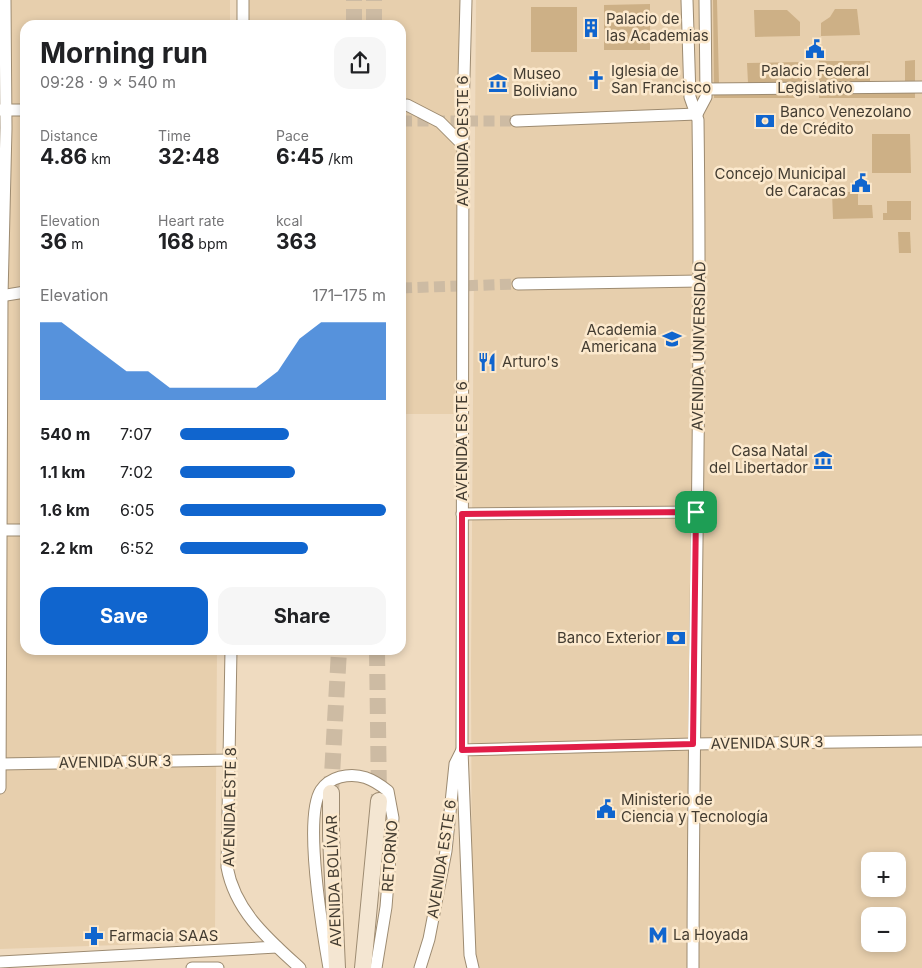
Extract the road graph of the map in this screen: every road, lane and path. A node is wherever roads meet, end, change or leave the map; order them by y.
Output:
1 (6, 0) edge
2 (243, 0) edge
3 (466, 0) edge
4 (686, 0) edge
5 (705, 0) edge
6 (243, 20) edge
7 (922, 87) edge
8 (706, 89) junction
9 (407, 106) dead end
10 (3, 110) edge
11 (20, 110) edge
12 (697, 114) junction
13 (516, 121) tunnel mouth
14 (463, 145) junction
15 (700, 281) junction
16 (462, 282) joint
17 (518, 284) tunnel mouth
18 (20, 293) edge
19 (1, 296) edge
20 (696, 512) junction
21 (462, 514) junction
22 (1, 530) edge
23 (20, 530) edge
24 (231, 655) edge
25 (922, 741) edge
26 (693, 744) junction
27 (462, 750) junction
28 (231, 760) junction
29 (0, 764) edge
30 (0, 788) edge
31 (331, 793) tunnel mouth
32 (379, 801) tunnel mouth
33 (277, 947) junction
34 (0, 962) edge
35 (192, 968) edge
36 (218, 968) edge
37 (300, 968) edge
38 (329, 968) edge
39 (337, 968) edge
40 (363, 968) edge
41 (376, 968) edge
42 (420, 968) edge
43 (473, 968) edge
44 (693, 968) edge

1 - 10 street
2 - 6 street
3 - 14 street, AVENIDA OESTE 6
4 - 12 street, AVENIDA UNIVERSIDAD
5 - 8 street, AVENIDA UNIVERSIDAD
7 - 8 street
8 - 12 street, AVENIDA UNIVERSIDAD
9 - 14 street
10 - 11 street
10 - 19 street
12 - 13 street
12 - 15 street, AVENIDA UNIVERSIDAD
14 - 16 street, AVENIDA OESTE 6
15 - 17 street
15 - 20 street, AVENIDA UNIVERSIDAD
16 - 21 street, AVENIDA ESTE 6
18 - 19 street
19 - 22 street
20 - 21 street
20 - 26 street, AVENIDA UNIVERSIDAD
21 - 27 street, AVENIDA ESTE 6
22 - 23 street
22 - 29 street
24 - 28 street, AVENIDA ESTE 8
25 - 26 street, AVENIDA SUR 3
26 - 27 street, AVENIDA SUR 3
26 - 44 street, AVENIDA UNIVERSIDAD
27 - 42 street, AVENIDA ESTE 6
27 - 43 street, AVENIDA ESTE 6
28 - 29 street, AVENIDA SUR 3
28 - 33 street, AVENIDA ESTE 8
29 - 30 street
31 - 39 main road, AVENIDA BOLÍVAR
32 - 40 main road, AVENIDA BOLÍVAR
33 - 34 street
33 - 37 street, AVENIDA ESTE 8
35 - 36 street
38 - 41 street, RETORNO

